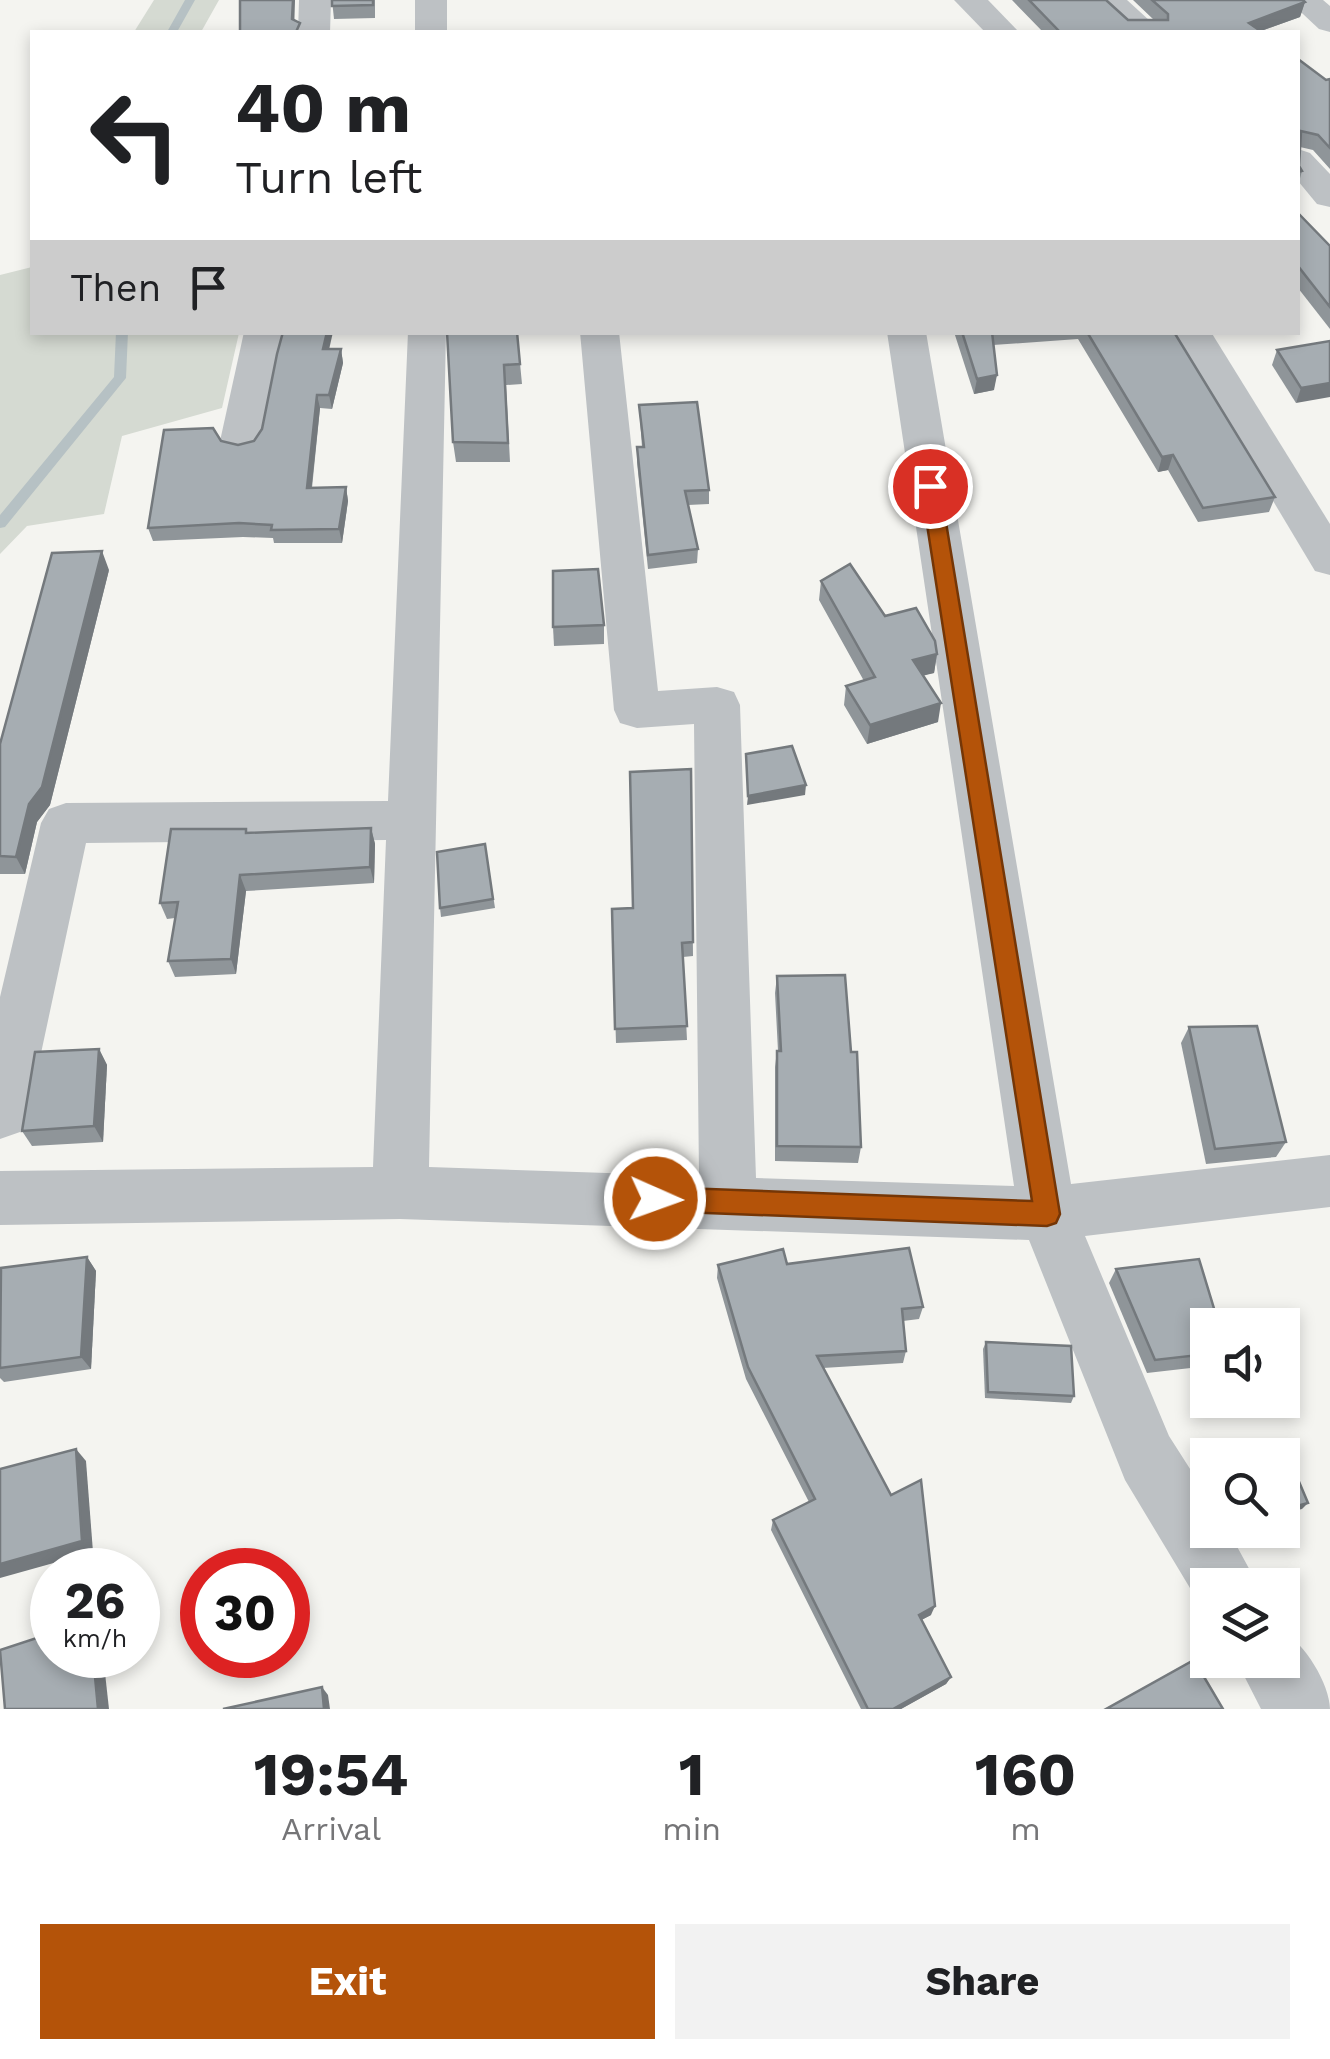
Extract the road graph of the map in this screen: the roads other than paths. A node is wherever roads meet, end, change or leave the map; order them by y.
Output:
1 (315, 0) edge
2 (432, 0) edge
3 (970, 0) edge
4 (1107, 0) edge
5 (1304, 0) edge
6 (1330, 22) edge
7 (314, 30) edge
8 (431, 30) edge
9 (1001, 30) edge
10 (1144, 30) edge
11 (1300, 162) edge
12 (1330, 196) edge
13 (263, 335) edge
14 (427, 335) edge
15 (600, 335) edge
16 (906, 335) edge
17 (1192, 335) edge
18 (241, 441) edge
19 (1330, 560) edge
20 (412, 820) junction
21 (0, 1114) edge
22 (1330, 1181) edge
23 (400, 1192) junction
24 (0, 1198) edge
25 (728, 1201) junction
26 (1047, 1214) junction
27 (1215, 1568) edge
28 (1281, 1678) edge
29 (1300, 1709) edge

1 - 7 street
2 - 8 street
3 - 9 street
4 - 10 street
5 - 6 street
11 - 12 street
13 - 18 street
14 - 20 street
15 - 25 street
16 - 26 street
17 - 19 street
20 - 21 street
20 - 23 street
22 - 26 street
23 - 24 street
23 - 25 street
25 - 26 street
26 - 27 street
28 - 29 street

